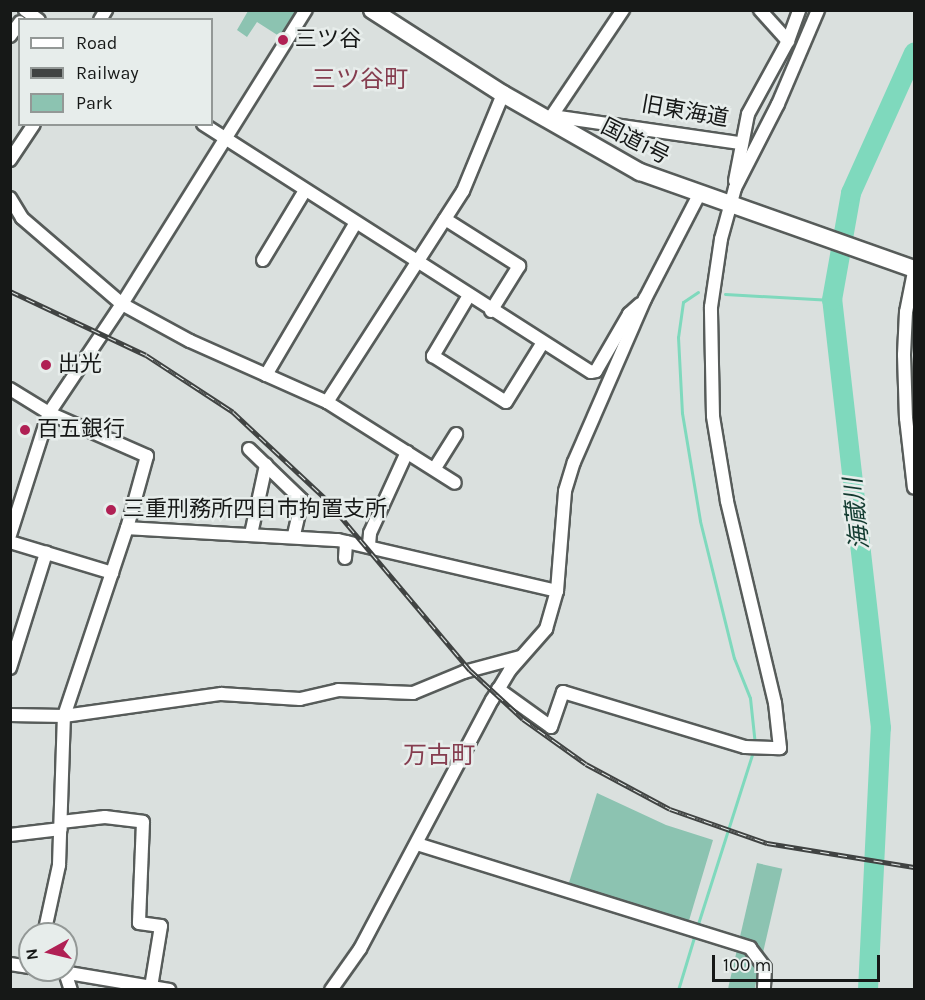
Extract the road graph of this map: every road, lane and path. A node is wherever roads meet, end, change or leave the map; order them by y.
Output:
1 (306, 10) edge
2 (372, 10) edge
3 (623, 10) edge
4 (760, 10) edge
5 (799, 10) edge
6 (818, 10) edge
7 (788, 41) junction
8 (503, 93) junction
9 (551, 118) junction
10 (33, 126) edge
11 (206, 126) edge
12 (225, 139) junction
13 (740, 143) junction
14 (10, 160) edge
15 (735, 188) junction
16 (304, 192) junction
17 (699, 195) junction
18 (10, 198) edge
19 (735, 207) junction
20 (445, 219) junction
21 (355, 224) junction
22 (263, 260) dead end
23 (417, 264) junction
24 (910, 268) edge
25 (468, 297) junction
26 (645, 299) junction
27 (123, 304) junction
28 (491, 311) junction
29 (542, 344) junction
30 (904, 367) junction
31 (266, 375) junction
32 (10, 389) edge
33 (915, 390) edge
34 (327, 402) junction
35 (49, 413) junction
36 (456, 434) dead end
37 (249, 449) dead end
38 (407, 452) junction
39 (266, 465) junction
40 (435, 468) junction
41 (455, 483) dead end
42 (915, 488) edge
43 (127, 528) junction
44 (251, 534) junction
45 (10, 535) edge
46 (294, 536) junction
47 (10, 542) edge
48 (346, 543) junction
49 (369, 545) junction
50 (46, 553) junction
51 (345, 558) dead end
52 (112, 573) junction
53 (557, 591) junction
54 (520, 657) junction
55 (10, 668) edge
56 (498, 689) junction
57 (10, 715) edge
58 (64, 716) junction
59 (61, 825) junction
60 (10, 836) edge
61 (417, 844) junction
62 (47, 922) edge
63 (78, 974) edge
64 (151, 987) junction
65 (169, 990) edge
66 (331, 990) edge
67 (764, 990) edge

1 - 12 street
2 - 8 highway, 国道1号
3 - 9 street
4 - 7 street
5 - 7 street
6 - 15 street
7 - 13 street
8 - 9 highway, 国道1号
8 - 20 street
9 - 13 street, 旧東海道
9 - 17 highway, 国道1号
10 - 14 street
11 - 12 street
12 - 16 street
12 - 27 street
13 - 15 street
15 - 19 street
16 - 21 street
16 - 22 street
17 - 19 highway, 国道1号
17 - 26 street
18 - 27 street
19 - 24 highway, 国道1号
19 - 56 street
20 - 23 street
20 - 28 street
21 - 23 street
21 - 31 street
23 - 25 street
23 - 34 street
24 - 30 street
25 - 28 street
25 - 29 street
26 - 29 street
26 - 53 street
27 - 31 street
27 - 35 street
28 - 29 street
30 - 33 street
30 - 42 street
31 - 34 street
32 - 35 street
34 - 38 street
35 - 43 street
35 - 45 street
36 - 40 street
37 - 39 street
38 - 40 street
38 - 49 street
39 - 44 street
39 - 46 street
40 - 41 street
43 - 44 street
43 - 52 street
44 - 46 street
46 - 48 street
47 - 50 street
48 - 49 street
48 - 51 street
49 - 53 street
50 - 52 street
50 - 55 street
52 - 58 street
53 - 54 street
54 - 56 street
54 - 58 street
56 - 61 street
57 - 58 street
58 - 59 street
59 - 60 street
59 - 62 street
59 - 64 street
61 - 66 street
61 - 67 street
63 - 64 street
64 - 65 street

